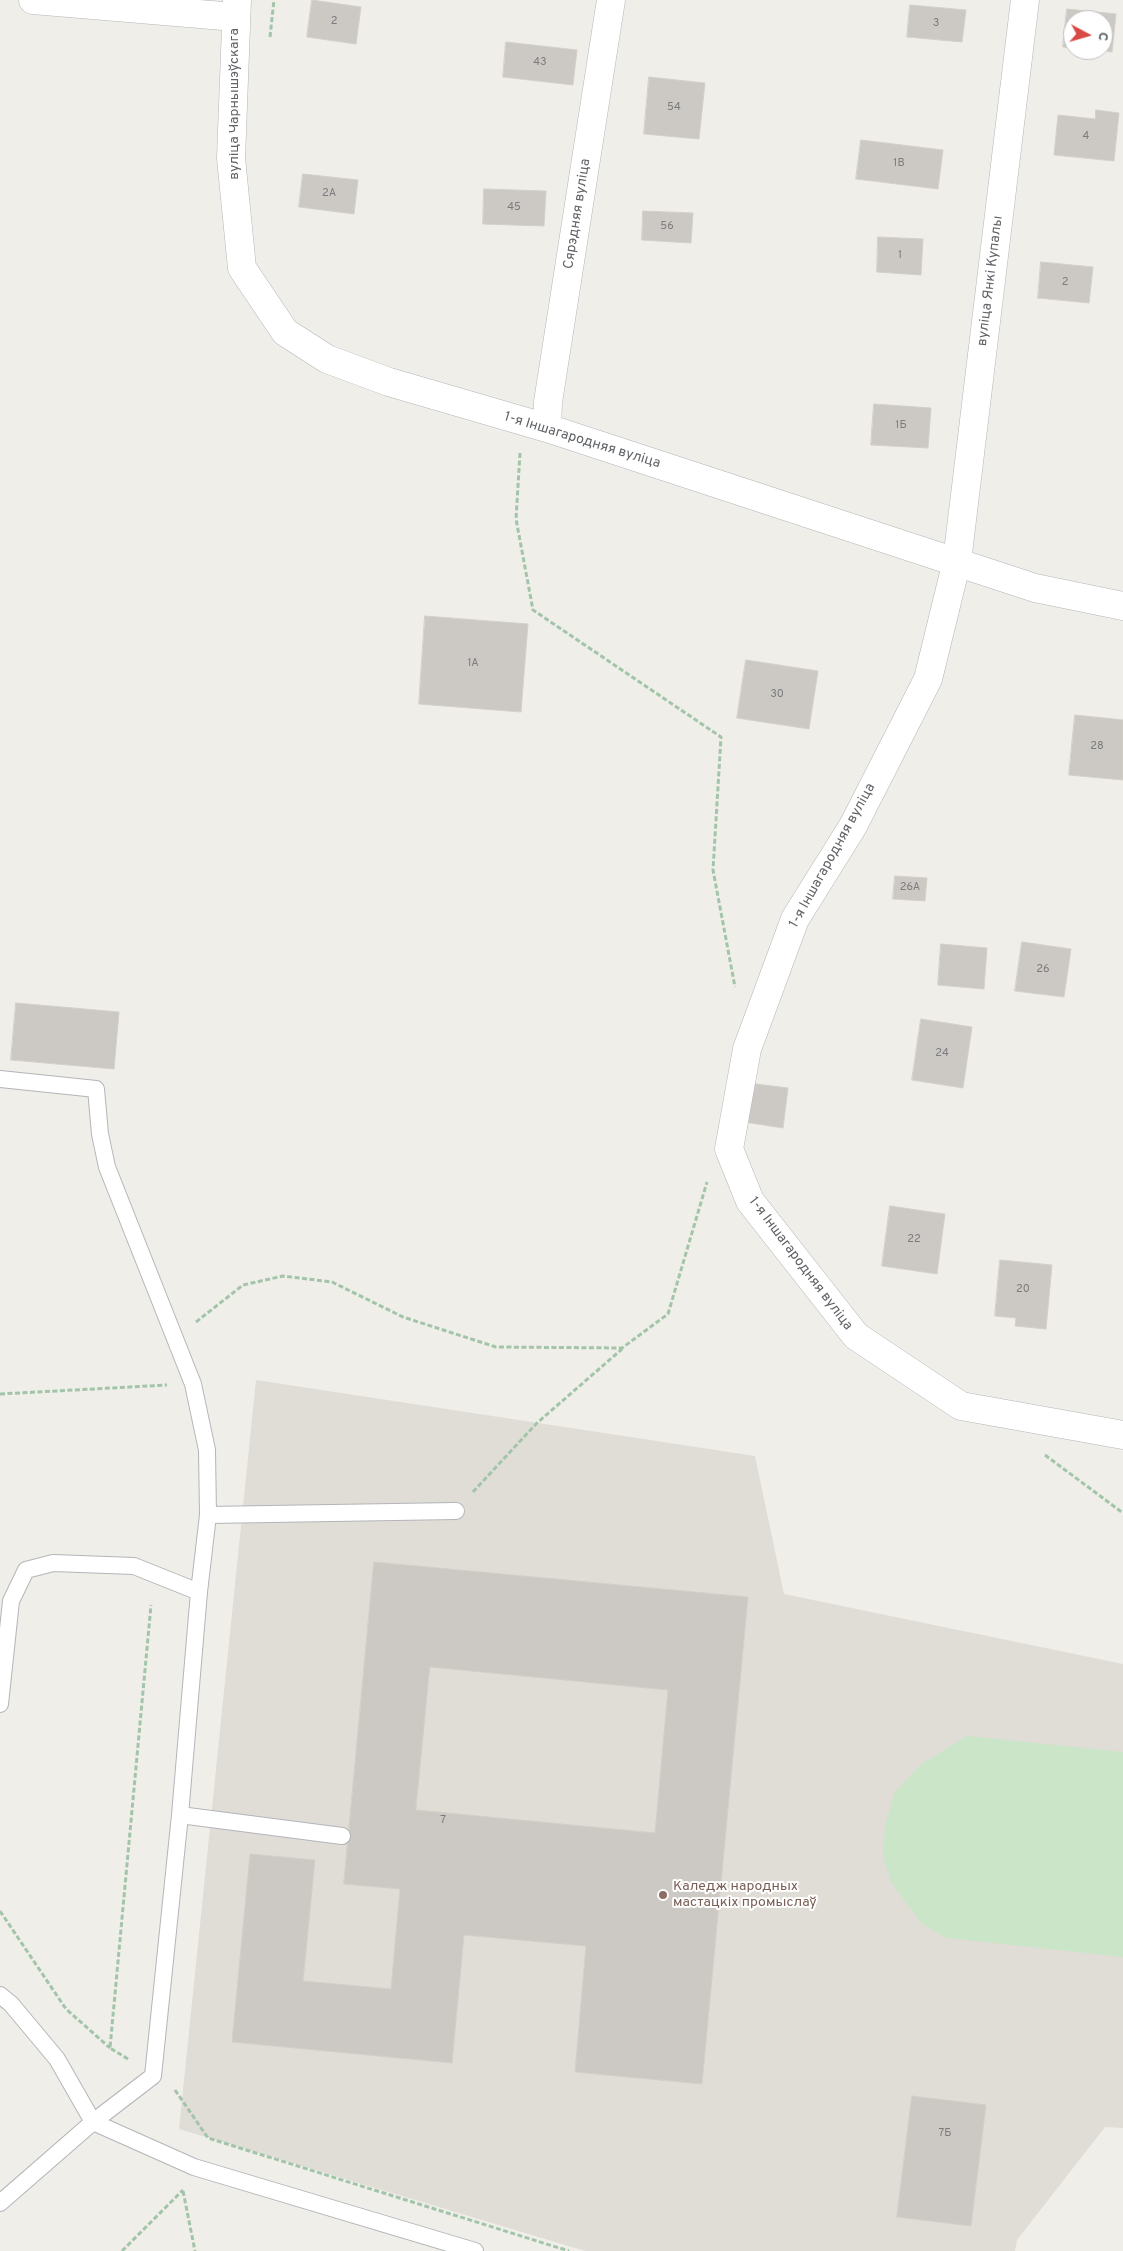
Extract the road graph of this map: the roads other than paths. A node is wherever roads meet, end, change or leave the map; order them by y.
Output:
1 (33, 0) edge
2 (611, 0) edge
3 (1025, 0) edge
4 (236, 8) edge
5 (242, 268) joint
6 (534, 425) junction
7 (957, 561) junction
8 (1123, 606) edge
9 (0, 1079) edge
10 (1123, 1435) edge
11 (456, 1510) road end
12 (208, 1515) junction
13 (198, 1592) junction
14 (0, 1704) edge
15 (180, 1815) junction
16 (342, 1836) dead end
17 (0, 1995) edge
18 (93, 2122) junction
19 (0, 2203) edge
20 (475, 2251) edge

1 - 4 street
2 - 6 street, Сярэдняя вуліца
3 - 7 street, вуліца Янкі Купалы
4 - 5 street, вуліца Чарнышэўскага
5 - 6 street, 1-я Іншагародняя вуліца
6 - 7 street, 1-я Іншагародняя вуліца
7 - 8 street, 1-я Іншагародняя вуліца
7 - 10 street, 1-я Іншагародняя вуліца
9 - 12 lane
11 - 12 lane
12 - 13 lane
13 - 14 lane
13 - 15 lane
15 - 16 lane
15 - 18 lane
17 - 18 lane
18 - 19 lane
18 - 20 lane

